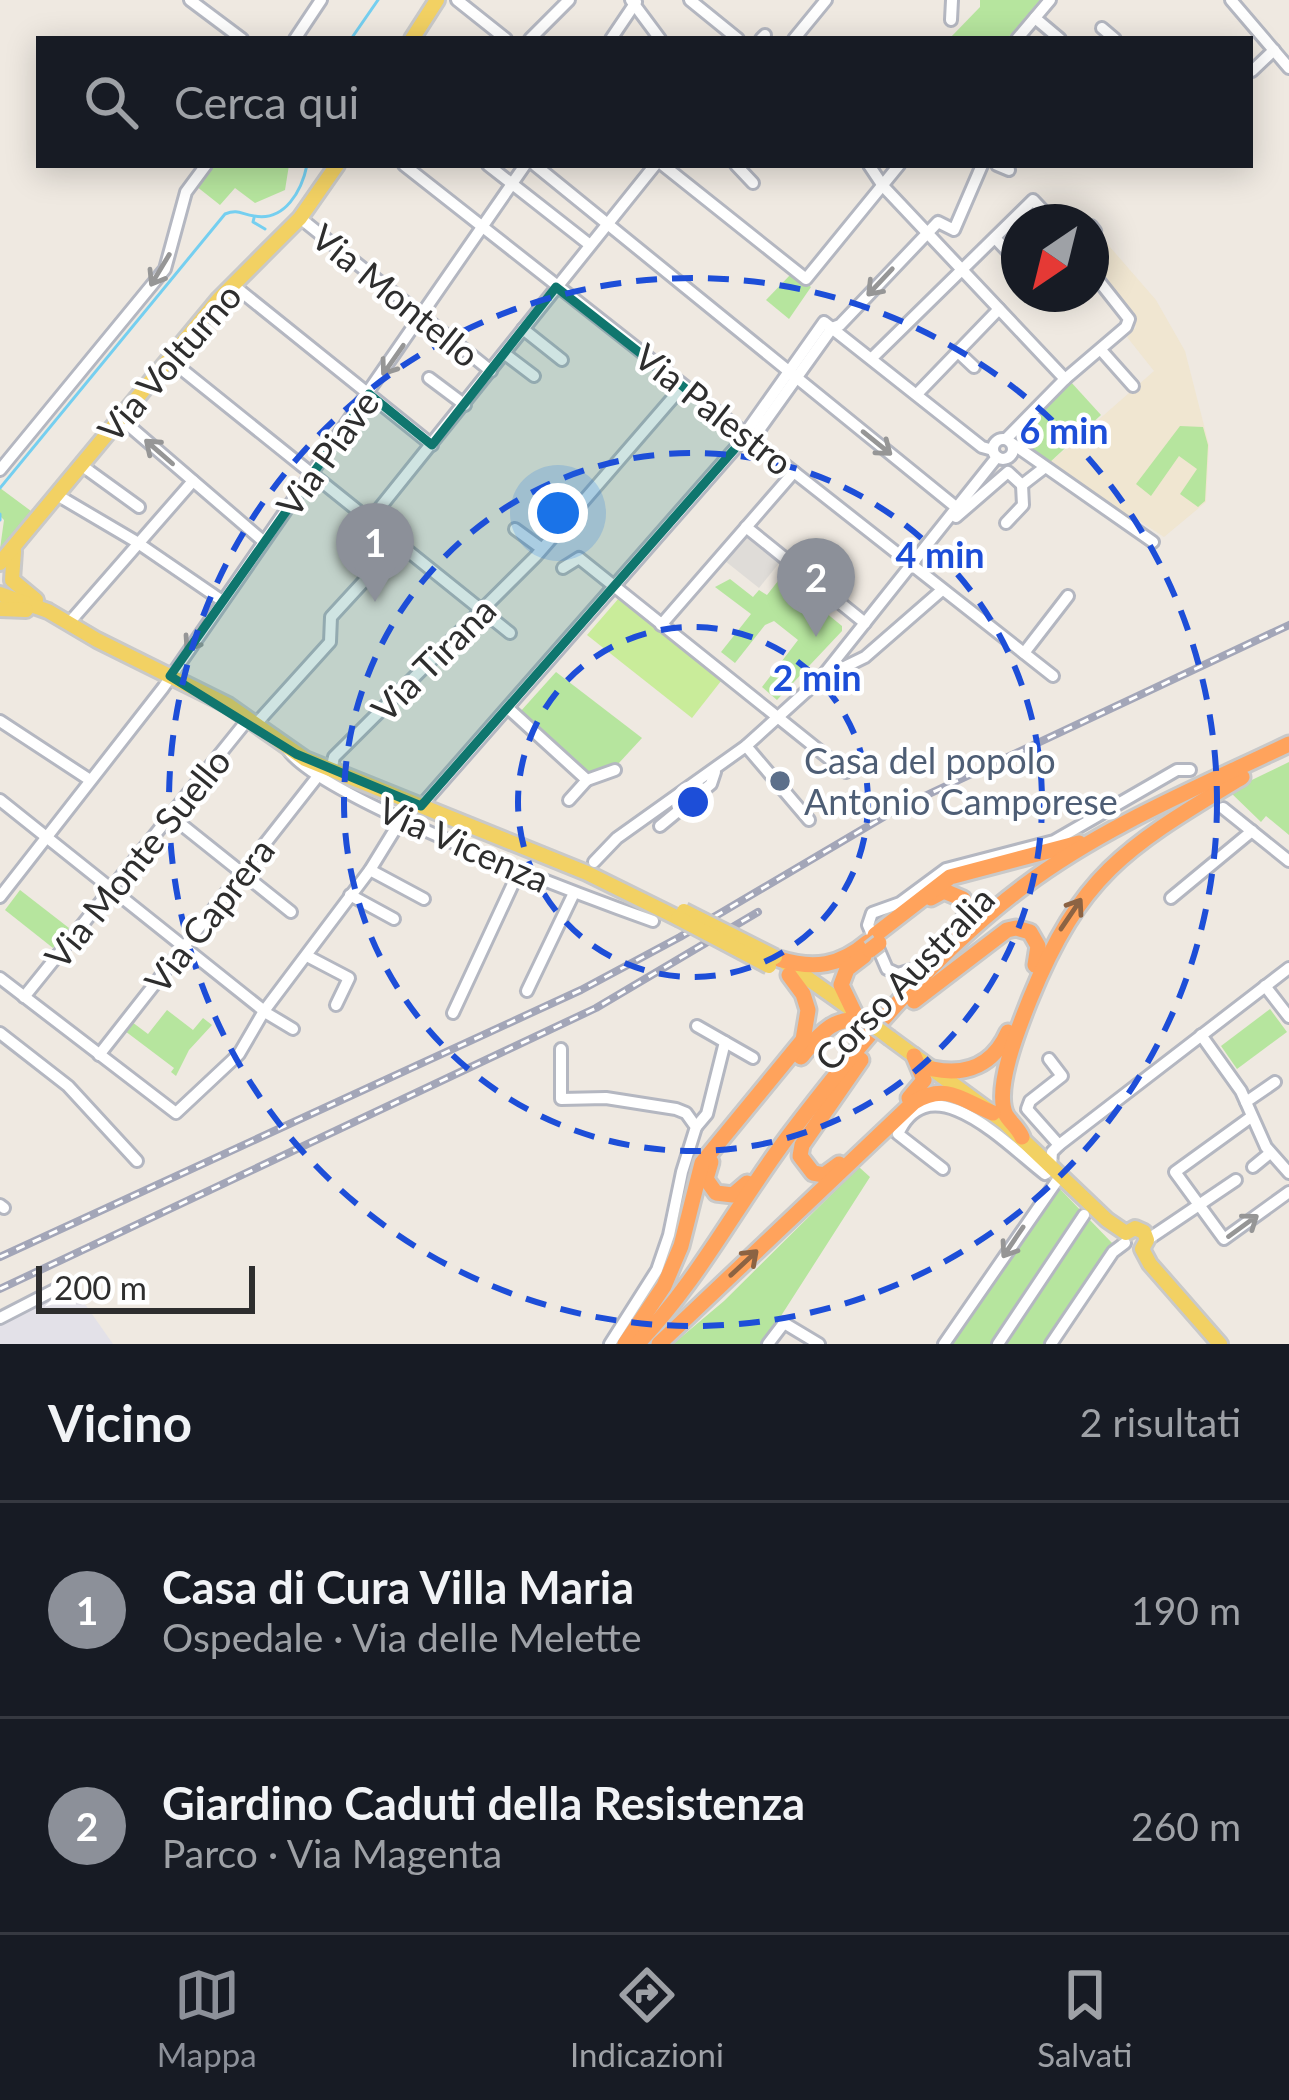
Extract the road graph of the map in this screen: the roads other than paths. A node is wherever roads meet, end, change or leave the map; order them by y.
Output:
1 (190, 0) edge
2 (321, 0) edge
3 (437, 0) edge
4 (458, 0) edge
5 (569, 0) edge
6 (690, 0) edge
7 (826, 0) edge
8 (952, 0) edge
9 (1049, 0) edge
10 (1231, 0) edge
11 (634, 2) edge
12 (1035, 18) junction
13 (951, 20) dead end
14 (1102, 28) dead end
15 (238, 36) edge
16 (297, 36) edge
17 (414, 36) edge
18 (502, 36) edge
19 (533, 36) edge
20 (613, 36) edge
21 (658, 36) edge
22 (734, 36) edge
23 (796, 36) edge
24 (1019, 36) edge
25 (1056, 36) edge
26 (1111, 36) edge
27 (1274, 50) junction
28 (1289, 68) edge
29 (1253, 69) edge
30 (204, 168) edge
31 (335, 168) edge
32 (408, 168) edge
33 (425, 168) edge
34 (492, 168) edge
35 (523, 168) edge
36 (539, 168) edge
37 (656, 168) edge
38 (663, 168) edge
39 (739, 168) edge
40 (871, 168) edge
41 (897, 168) edge
42 (981, 168) edge
43 (418, 177) junction
44 (753, 183) dead end
45 (512, 184) junction
46 (883, 186) junction
47 (300, 218) junction
48 (606, 225) junction
49 (482, 228) junction
50 (1001, 231) edge
51 (927, 233) junction
52 (994, 238) junction
53 (590, 245) junction
54 (1001, 245) edge
55 (961, 269) junction
56 (233, 284) junction
57 (556, 287) junction
58 (1109, 294) edge
59 (999, 310) junction
60 (422, 317) junction
61 (828, 325) junction
62 (523, 329) junction
63 (1101, 350) junction
64 (957, 351) junction
65 (505, 354) junction
66 (169, 358) junction
67 (872, 358) junction
68 (562, 360) dead end
69 (974, 367) dead end
70 (491, 371) junction
71 (534, 376) dead end
72 (792, 376) junction
73 (429, 378) dead end
74 (1065, 379) junction
75 (683, 386) junction
76 (1132, 386) dead end
77 (918, 393) junction
78 (369, 394) junction
79 (465, 405) junction
80 (120, 418) junction
81 (747, 437) junction
82 (432, 445) junction
83 (1004, 449) junction
84 (81, 465) junction
85 (1044, 468) junction
86 (0, 470) edge
87 (794, 472) junction
88 (313, 473) junction
89 (193, 481) junction
90 (1022, 485) junction
91 (57, 495) junction
92 (140, 507) dead end
93 (957, 508) junction
94 (370, 520) junction
95 (946, 523) junction
96 (1006, 523) dead end
97 (746, 526) junction
98 (515, 529) dead end
99 (263, 541) junction
100 (1153, 542) dead end
101 (139, 544) junction
102 (399, 544) junction
103 (16, 546) junction
104 (541, 548) junction
105 (1, 564) edge
106 (912, 565) junction
107 (563, 568) dead end
108 (614, 588) junction
109 (942, 590) junction
110 (0, 594) edge
111 (1068, 596) dead end
112 (220, 600) junction
113 (0, 608) edge
114 (483, 610) junction
115 (48, 611) junction
116 (69, 623) junction
117 (865, 623) junction
118 (661, 625) junction
119 (510, 633) dead end
120 (97, 640) junction
121 (1024, 653) junction
122 (170, 676) junction
123 (1053, 676) dead end
124 (821, 678) junction
125 (509, 709) junction
126 (777, 720) junction
127 (0, 721) edge
128 (253, 721) junction
129 (1289, 744) edge
130 (746, 746) junction
131 (1289, 756) edge
132 (716, 769) junction
133 (615, 770) dead end
134 (1190, 770) dead end
135 (846, 772) dead end
136 (325, 773) junction
137 (1242, 778) junction
138 (90, 780) junction
139 (587, 780) junction
140 (0, 800) edge
141 (569, 800) dead end
142 (421, 806) junction
143 (1222, 808) dead end
144 (172, 817) junction
145 (402, 818) junction
146 (808, 820) dead end
147 (660, 826) dead end
148 (1252, 831) junction
149 (1104, 835) junction
150 (48, 836) junction
151 (1289, 861) edge
152 (590, 867) junction
153 (370, 870) junction
154 (519, 871) junction
155 (242, 873) junction
156 (112, 887) junction
157 (574, 893) junction
158 (350, 896) junction
159 (0, 897) edge
160 (1171, 898) dead end
161 (424, 899) dead end
162 (291, 912) dead end
163 (394, 919) dead end
164 (653, 921) dead end
165 (873, 942) junction
166 (184, 946) junction
167 (307, 956) junction
168 (774, 961) junction
169 (938, 961) junction
170 (1289, 968) edge
171 (789, 976) junction
172 (0, 978) edge
173 (349, 978) junction
174 (363, 985) dead end
175 (1265, 986) junction
176 (527, 991) dead end
177 (24, 997) junction
178 (914, 1001) junction
179 (336, 1005) dead end
180 (264, 1010) junction
181 (453, 1013) dead end
182 (859, 1016) junction
183 (1289, 1017) edge
184 (697, 1026) dead end
185 (293, 1029) dead end
186 (0, 1033) edge
187 (1202, 1035) junction
188 (725, 1042) junction
189 (561, 1049) dead end
190 (99, 1054) junction
191 (914, 1055) junction
192 (753, 1058) dead end
193 (1048, 1059) dead end
194 (861, 1060) junction
195 (933, 1070) junction
196 (1276, 1082) dead end
197 (828, 1084) junction
198 (1246, 1102) junction
199 (993, 1113) junction
200 (1251, 1117) junction
201 (696, 1127) junction
202 (1022, 1137) junction
203 (1059, 1144) junction
204 (1270, 1153) junction
205 (137, 1161) dead end
206 (1253, 1167) dead end
207 (943, 1168) dead end
208 (1055, 1170) junction
209 (1289, 1172) edge
210 (1236, 1180) dead end
211 (1289, 1192) edge
212 (1200, 1207) junction
213 (1084, 1215) dead end
214 (1125, 1238) junction
215 (1148, 1238) junction
216 (66, 1284) dead end
217 (0, 1318) edge
218 (1215, 1342) edge
219 (610, 1344) edge
220 (625, 1344) edge
221 (637, 1344) edge
222 (655, 1344) edge
223 (768, 1344) edge
224 (819, 1344) edge
225 (944, 1344) edge
226 (998, 1344) edge
227 (1051, 1344) edge

1 - 15 street
2 - 16 street
3 - 17 main road
4 - 18 street
5 - 19 street
6 - 22 street
7 - 23 street
8 - 13 street
9 - 12 street
10 - 27 street
11 - 20 street
11 - 21 street
12 - 24 street
12 - 25 street
14 - 26 street
27 - 28 street
27 - 29 street
30 -> 86 street
31 - 47 main road, Via Volturno
32 - 43 street, Via Palestro
33 - 43 street
34 - 45 street
35 - 45 street, Via Piave
36 - 48 street
37 - 48 street
38 - 46 street
39 - 44 street
40 - 46 street
41 - 46 street
42 - 51 street
43 - 49 street, Via Palestro
45 - 49 street, Via Piave
45 - 53 street
46 - 51 street
47 - 56 main road, Via Volturno
47 - 60 street, Via Montello
48 - 53 street
48 - 72 street
49 - 57 street, Via Palestro
49 - 60 street, Via Piave
50 - 52 street
51 - 55 street
51 -> 61 street
52 - 54 street
52 - 55 street
53 - 57 street
55 - 59 street
55 - 67 street
56 - 66 main road, Via Volturno
56 - 78 street
57 - 62 street
57 - 75 street, Via Palestro
58 - 63 street
59 - 64 street
59 - 74 street
60 - 70 street, Via Montello
60 -> 78 street, Via Piave
61 - 67 street
61 - 72 street
62 - 65 street
62 - 68 street
63 - 74 street
63 - 76 street
64 - 69 street
64 - 77 street
65 - 70 street
65 - 71 street
66 - 80 main road, Via Volturno
66 - 88 street
67 - 77 street
70 - 79 street
72 - 81 street
72 -> 93 street
73 - 79 street
74 - 83 street
75 - 81 street, Via Palestro
75 - 104 street, Via Tirana
77 - 83 street
78 - 82 street
78 - 88 street, Via Piave
79 - 82 street
80 - 84 main road, Via Volturno
89 -> 80 street
81 - 87 street, Via Palestro
81 - 108 street
82 - 94 street
83 - 85 street
83 - 93 street
84 - 91 main road, Via Volturno
84 - 92 street
85 - 90 street
85 - 100 street
87 - 97 street
87 - 106 street, Via Palestro
88 - 94 street
88 - 99 street, Via Piave
89 - 99 street
89 - 101 street
90 - 95 street
90 - 96 street
91 - 101 street
91 - 103 main road, Via Volturno
93 - 95 street
94 - 102 street
95 - 106 street
97 - 117 street
97 - 118 street
98 - 104 street
99 - 112 street, Via Piave
101 - 112 street
101 - 116 street
102 - 114 street
102 - 128 street
103 - 105 main road, Via Volturno
103 - 115 main road, Via Vicenza
104 - 114 street, Via Tirana
106 - 109 street, Via Palestro
106 - 117 street
107 - 108 street
108 - 118 street
108 - 125 street
109 - 121 street, Via Palestro
109 - 124 street
110 - 115 main road, Via Vicenza
111 - 121 street
112 -> 122 street, Via Piave
113 - 120 main road, Via Vicenza
114 - 119 street
114 - 136 street, Via Tirana
115 - 116 main road, Via Vicenza
116 - 120 main road, Via Vicenza
117 - 124 street
118 - 126 street
120 - 122 main road, Via Vicenza
121 - 123 street, Via Palestro
122 - 128 main road, Via Vicenza
122 - 138 street, Via Piave
124 - 126 street
125 - 139 street
125 - 142 street
126 - 130 street
126 - 135 street
127 - 138 street
128 - 136 main road, Via Vicenza
128 - 144 street, Via Monte Suello
129 - 149 highway, Corso Australia
130 - 132 street
130 - 146 street
131 - 137 highway, Corso Australia
132 - 147 street
132 - 152 street
133 - 139 street
134 - 169 street, Corso Australia
136 - 142 main road, Via Vicenza
136 - 145 street, Via Vicenza
136 - 155 street, Via Caprera
137 - 178 highway, Corso Australia
202 -> 137 highway
138 - 150 street, Via Piave
139 - 141 street
140 - 150 street
142 - 152 main road, Via Vicenza
143 - 148 street
144 - 155 street
144 - 156 street, Via Monte Suello
145 - 153 street
145 - 154 street, Via Vicenza
148 - 151 street
148 - 160 street
149 - 165 highway
149 - 169 highway, Corso Australia
150 - 156 street
150 - 159 street, Via Piave
152 - 168 main road, Via Vicenza, bridge
153 - 158 street
153 - 161 street
154 - 157 street, Via Vicenza
154 - 181 street
155 - 162 street
155 - 166 street, Via Caprera
156 - 166 street
156 - 177 street, Via Monte Suello
157 - 164 street, Via Vicenza
157 - 176 street
158 - 163 street
158 - 167 street
165 - 168 highway
165 - 169 highway
165 - 182 highway
166 - 180 street
166 - 190 street, Via Caprera
167 - 173 street
167 - 180 street
168 - 171 main road
168 - 182 main road
169 - 197 highway, Corso Australia
170 - 175 street
171 - 182 main road
171 - 220 highway
172 - 177 street
173 - 174 street
173 - 179 street
175 - 183 street
175 - 187 street
177 - 190 street
178 - 194 highway, Corso Australia
178 - 195 highway
180 - 185 street
180 - 190 street
182 - 191 main road, bridge
182 - 197 highway
184 - 188 street
186 - 205 street
187 - 198 street
187 - 203 street
188 - 192 street
188 - 201 street
189 - 201 street
191 - 194 highway
191 - 195 main road
193 - 203 street
194 - 222 highway, Corso Australia
195 - 199 main road
196 - 198 street
197 - 221 highway, Corso Australia
198 - 200 street
199 - 202 main road
222 -> 199 highway
200 - 204 street
200 - 212 street
201 - 219 street
202 - 208 main road
203 - 208 street
204 - 206 street
204 - 209 street
207 - 208 street
208 - 214 main road
208 -> 225 street
210 - 212 street
212 -> 211 street
212 - 215 street
213 - 226 street
214 - 215 main road
214 - 227 street
215 - 218 main road
216 - 217 street
223 - 224 street

